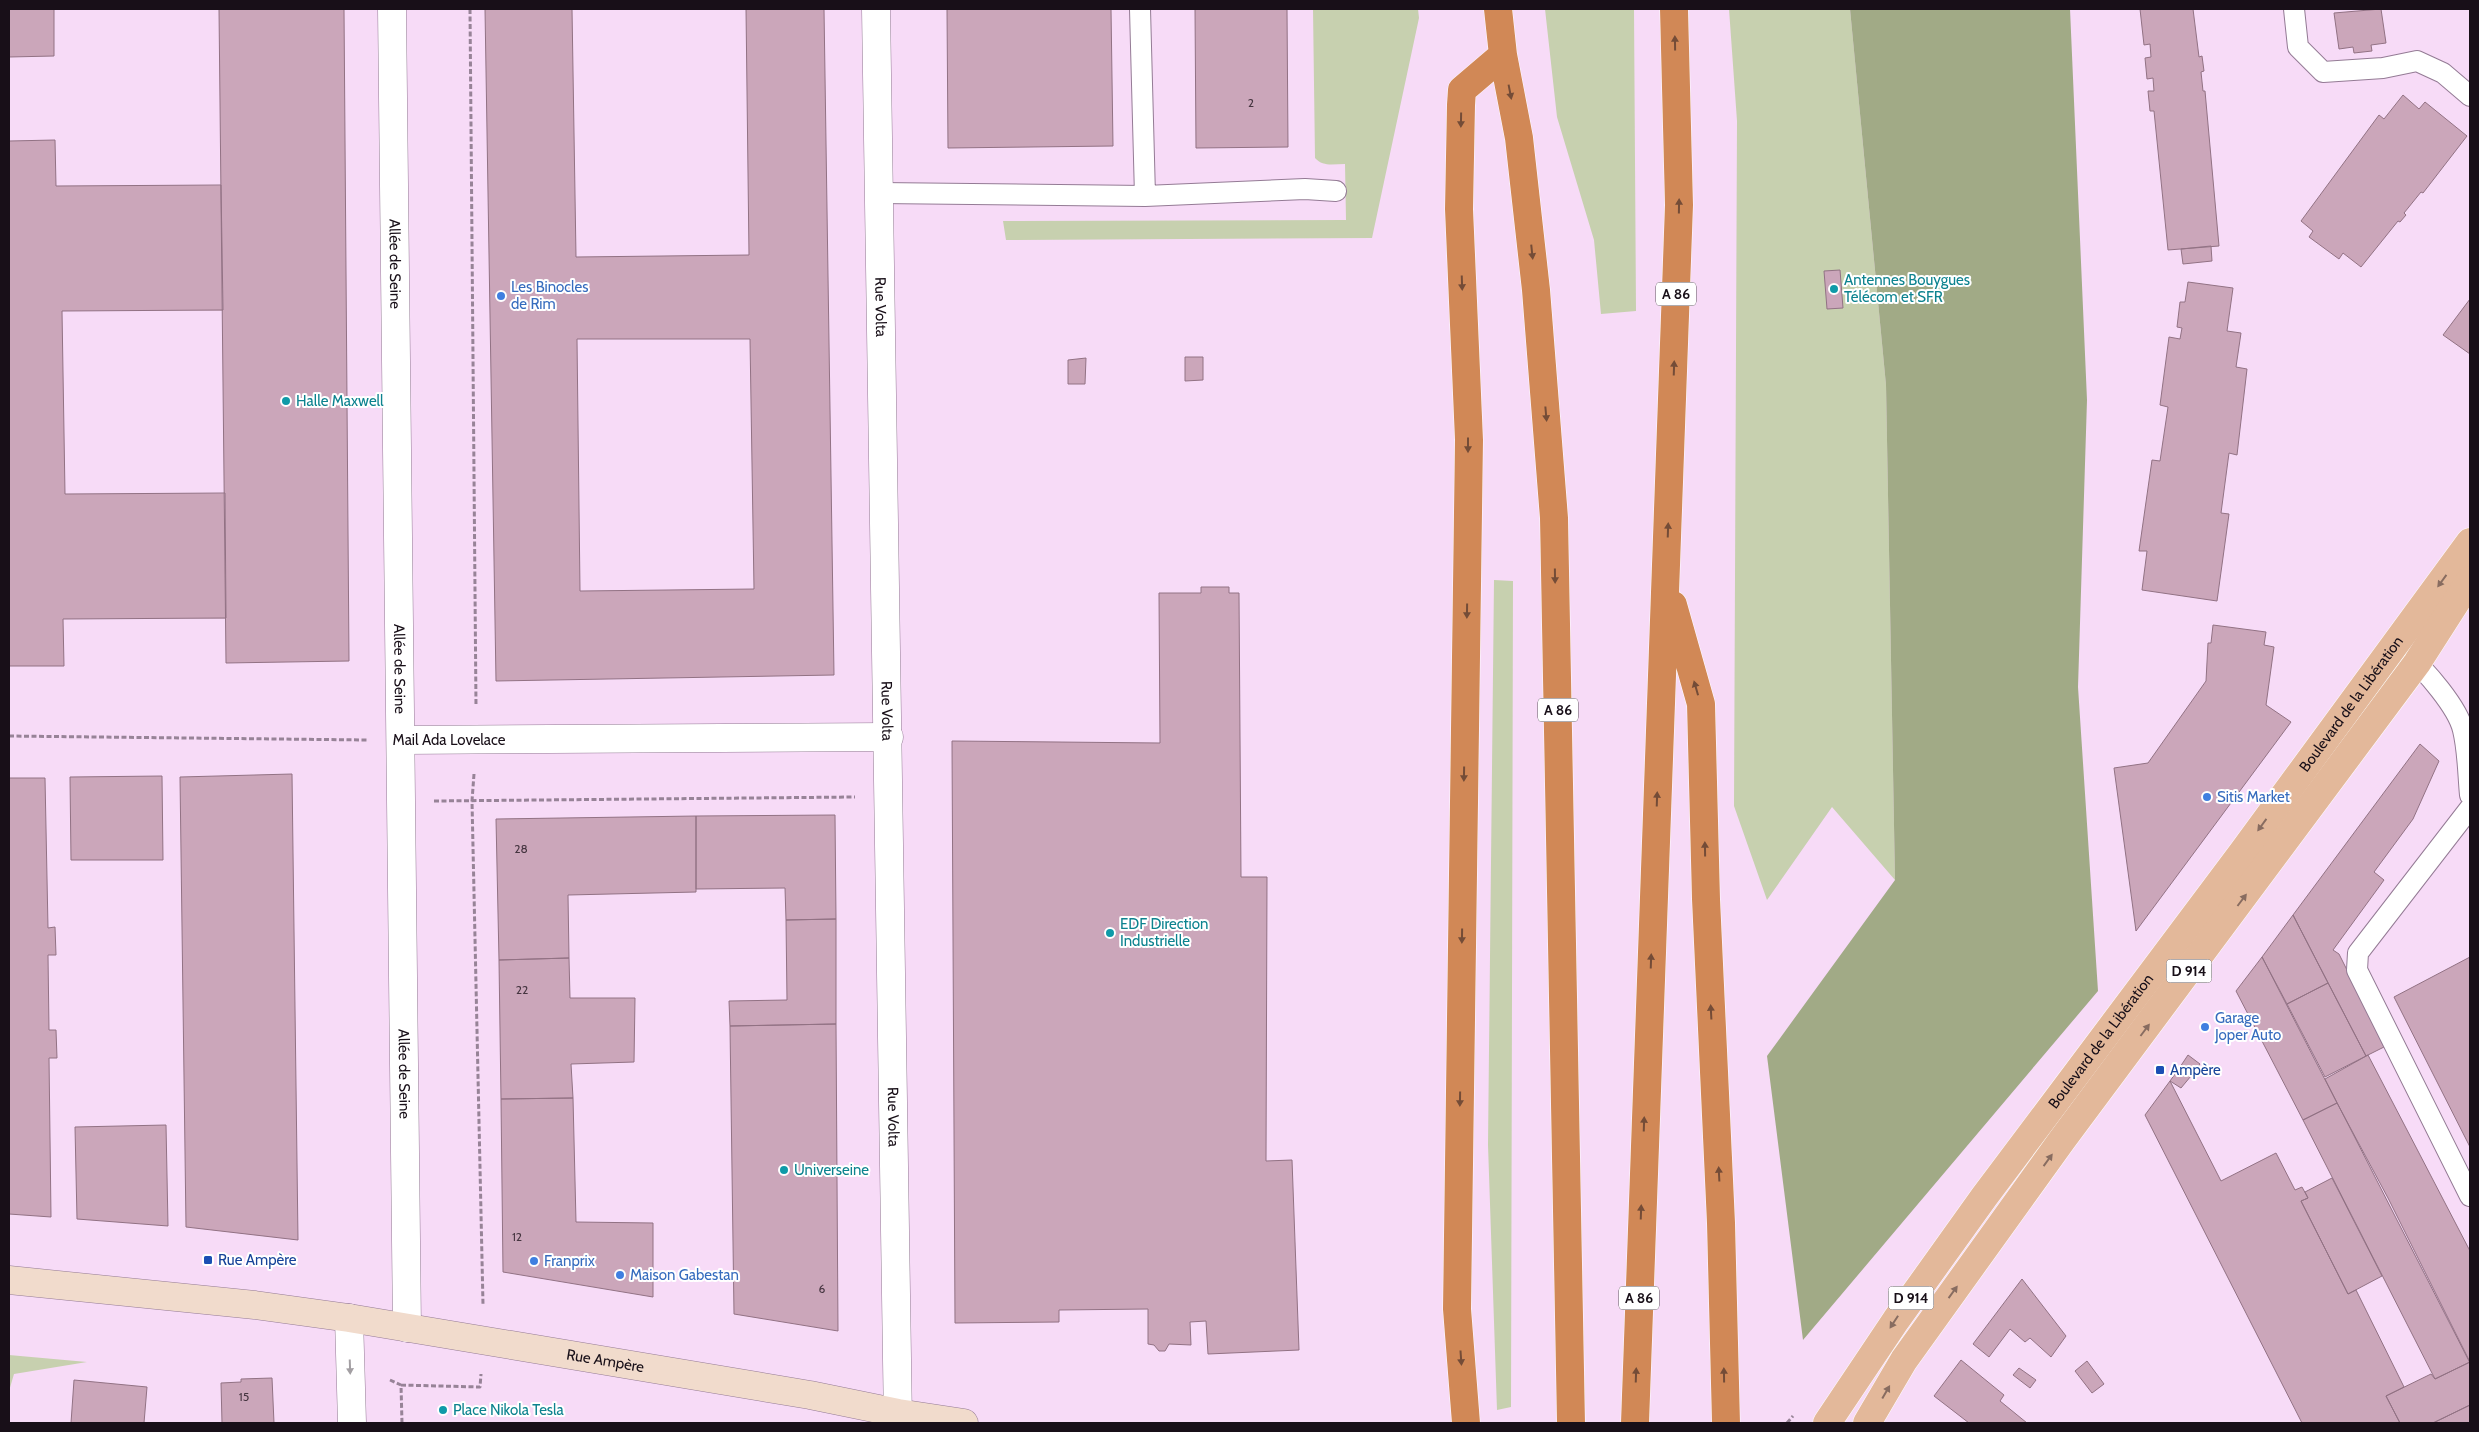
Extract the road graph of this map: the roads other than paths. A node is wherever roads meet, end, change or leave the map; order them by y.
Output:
1 (392, 9) edge
2 (876, 9) edge
3 (1140, 9) edge
4 (1498, 9) edge
5 (1674, 9) edge
6 (2294, 9) edge
7 (1503, 55) junction
8 (2470, 96) edge
9 (1336, 191) dead end
10 (879, 193) junction
11 (1145, 196) junction
12 (2470, 542) edge
13 (1666, 579) junction
14 (2467, 594) edge
15 (2394, 645) junction
16 (2417, 663) junction
17 (889, 737) junction
18 (401, 740) junction
19 (2470, 795) edge
20 (2470, 808) edge
21 (2199, 910) junction
22 (2222, 927) junction
23 (2470, 1196) edge
24 (9, 1280) edge
25 (349, 1318) junction
26 (407, 1328) junction
27 (898, 1418) edge
28 (1571, 1419) edge
29 (352, 1423) edge
30 (964, 1423) edge
31 (1466, 1423) edge
32 (1635, 1423) edge
33 (1726, 1423) edge
34 (1827, 1423) edge
35 (1868, 1423) edge

1 - 18 street, Allée de Seine
2 - 10 street, Rue Volta
3 - 11 lane
4 - 7 highway, A 86
13 -> 5 highway, A 86
6 - 8 lane
7 -> 28 highway, A 86
7 -> 31 highway
9 - 11 lane
10 - 11 lane
10 - 17 street, Rue Volta
12 -> 15 main road, Boulevard de la Libération / D 914
32 -> 13 highway, A 86
33 -> 13 highway
14 - 16 main road, Boulevard de la Libération / D 914
15 - 16 lane
15 -> 21 main road, Boulevard de la Libération / D 914
16 - 19 lane
22 -> 16 main road, Boulevard de la Libération / D 914
17 - 18 street, Mail Ada Lovelace
17 - 27 street, Rue Volta
18 - 26 street, Allée de Seine
20 - 23 lane
21 - 22 main road
21 -> 34 main road, Boulevard de la Libération / D 914
35 -> 22 main road, Boulevard de la Libération / D 914
24 - 25 main road, Rue Ampère
25 - 26 main road, Rue Ampère
25 -> 29 street
26 - 27 main road, Rue Ampère
27 - 30 main road, Rue Ampère

